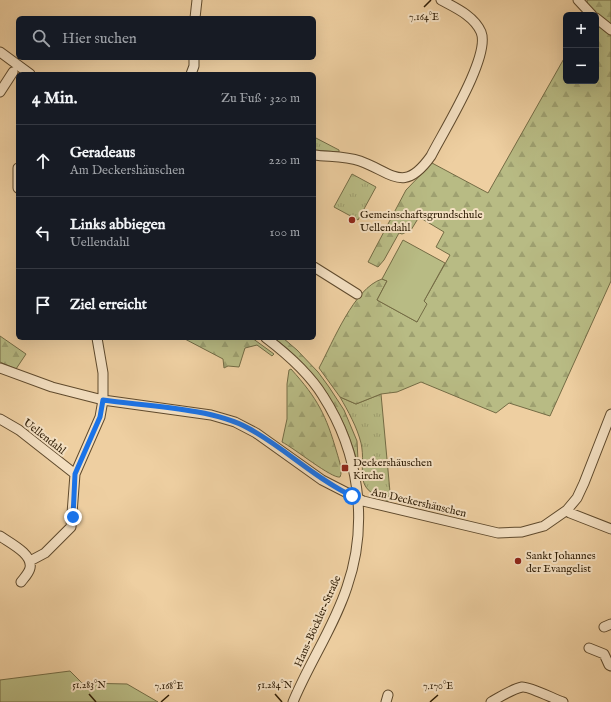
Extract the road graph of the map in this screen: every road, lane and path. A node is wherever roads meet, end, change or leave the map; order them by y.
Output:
1 (197, 0) edge
2 (441, 0) edge
3 (578, 0) edge
4 (589, 12) edge
5 (195, 16) edge
6 (599, 20) edge
7 (611, 30) edge
8 (0, 52) edge
9 (194, 60) edge
10 (13, 72) dead end
11 (27, 72) edge
12 (191, 72) edge
13 (0, 92) edge
14 (316, 156) edge
15 (316, 267) edge
16 (357, 294) dead end
17 (97, 340) edge
18 (268, 340) edge
19 (0, 368) edge
20 (103, 400) junction
21 (611, 414) edge
22 (0, 419) edge
23 (75, 474) junction
24 (358, 499) junction
25 (567, 510) junction
26 (611, 529) edge
27 (0, 536) edge
28 (30, 561) junction
29 (21, 582) dead end
30 (589, 648) dead end
31 (611, 666) edge
32 (293, 702) edge
33 (491, 702) edge
34 (563, 702) edge

1 - 5 street
2 - 14 street
3 - 4 street
6 - 7 street
8 - 11 street
9 - 12 street
10 - 13 street
15 - 16 street
17 - 20 street, Uellendahl
18 - 24 street, Hans-Böckler-Straße
19 - 20 street, Am Deckershäuschen
20 - 23 street, Uellendahl
20 - 24 street, Am Deckershäuschen
21 - 25 street
22 - 23 street, Uellendahl
23 - 28 street, Uellendahl
24 - 25 street, Am Deckershäuschen
24 - 32 street, Hans-Böckler-Straße
25 - 26 street
27 - 28 street
28 - 29 street
30 - 31 street
33 - 34 street

